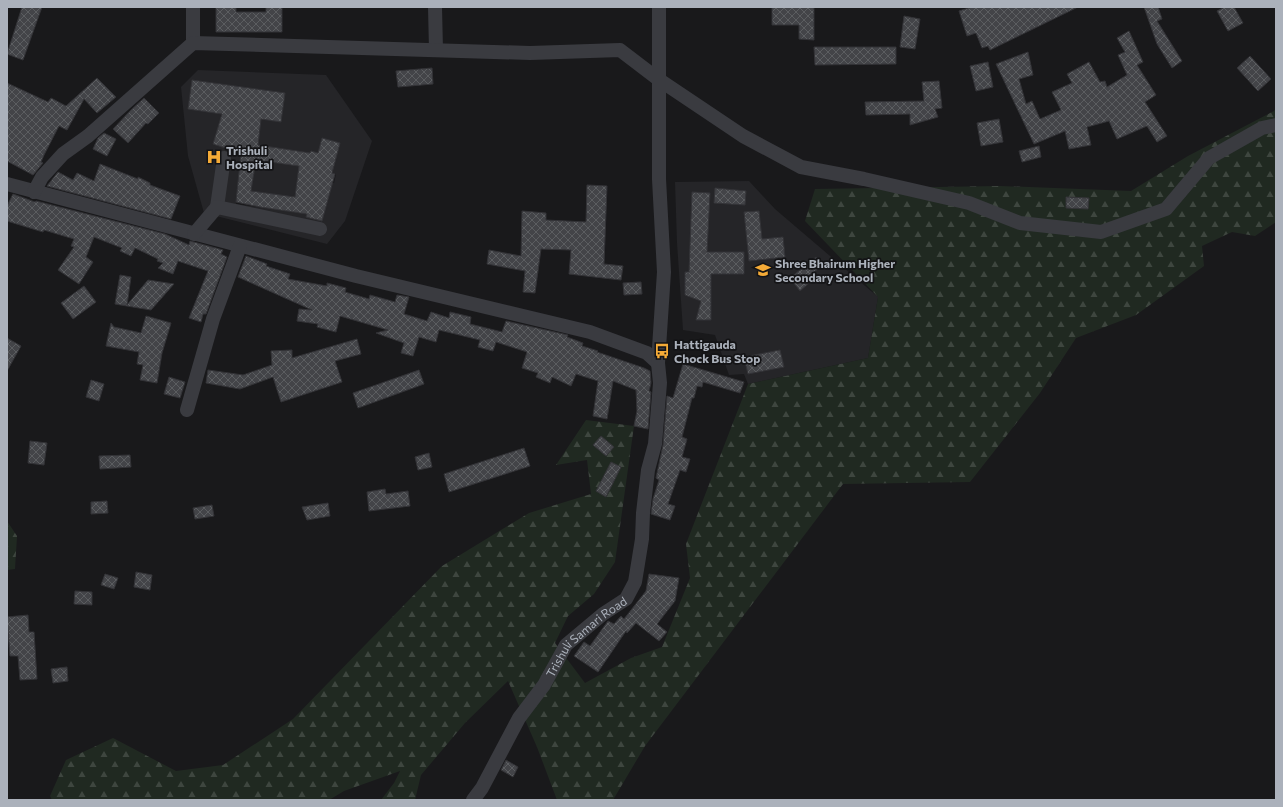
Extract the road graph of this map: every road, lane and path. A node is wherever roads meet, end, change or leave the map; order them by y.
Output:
1 (193, 7) edge
2 (435, 7) edge
3 (659, 7) edge
4 (193, 43) junction
5 (436, 50) junction
6 (658, 79) junction
7 (1276, 125) edge
8 (224, 158) dead end
9 (7, 184) edge
10 (34, 192) junction
11 (217, 207) junction
12 (320, 229) dead end
13 (194, 234) junction
14 (240, 246) junction
15 (658, 363) junction
16 (187, 410) dead end
17 (473, 800) edge

1 - 4 street
2 - 5 street
3 - 6 street, Trishuli Samari Road
4 - 5 street
4 - 10 street
5 - 6 street
6 - 7 street
6 - 15 street, Trishuli Samari Road
8 - 11 street
9 - 10 street
10 - 13 street
11 - 12 street
11 - 13 street
13 - 14 street
14 - 15 street
14 - 16 street
15 - 17 street, Trishuli Samari Road

